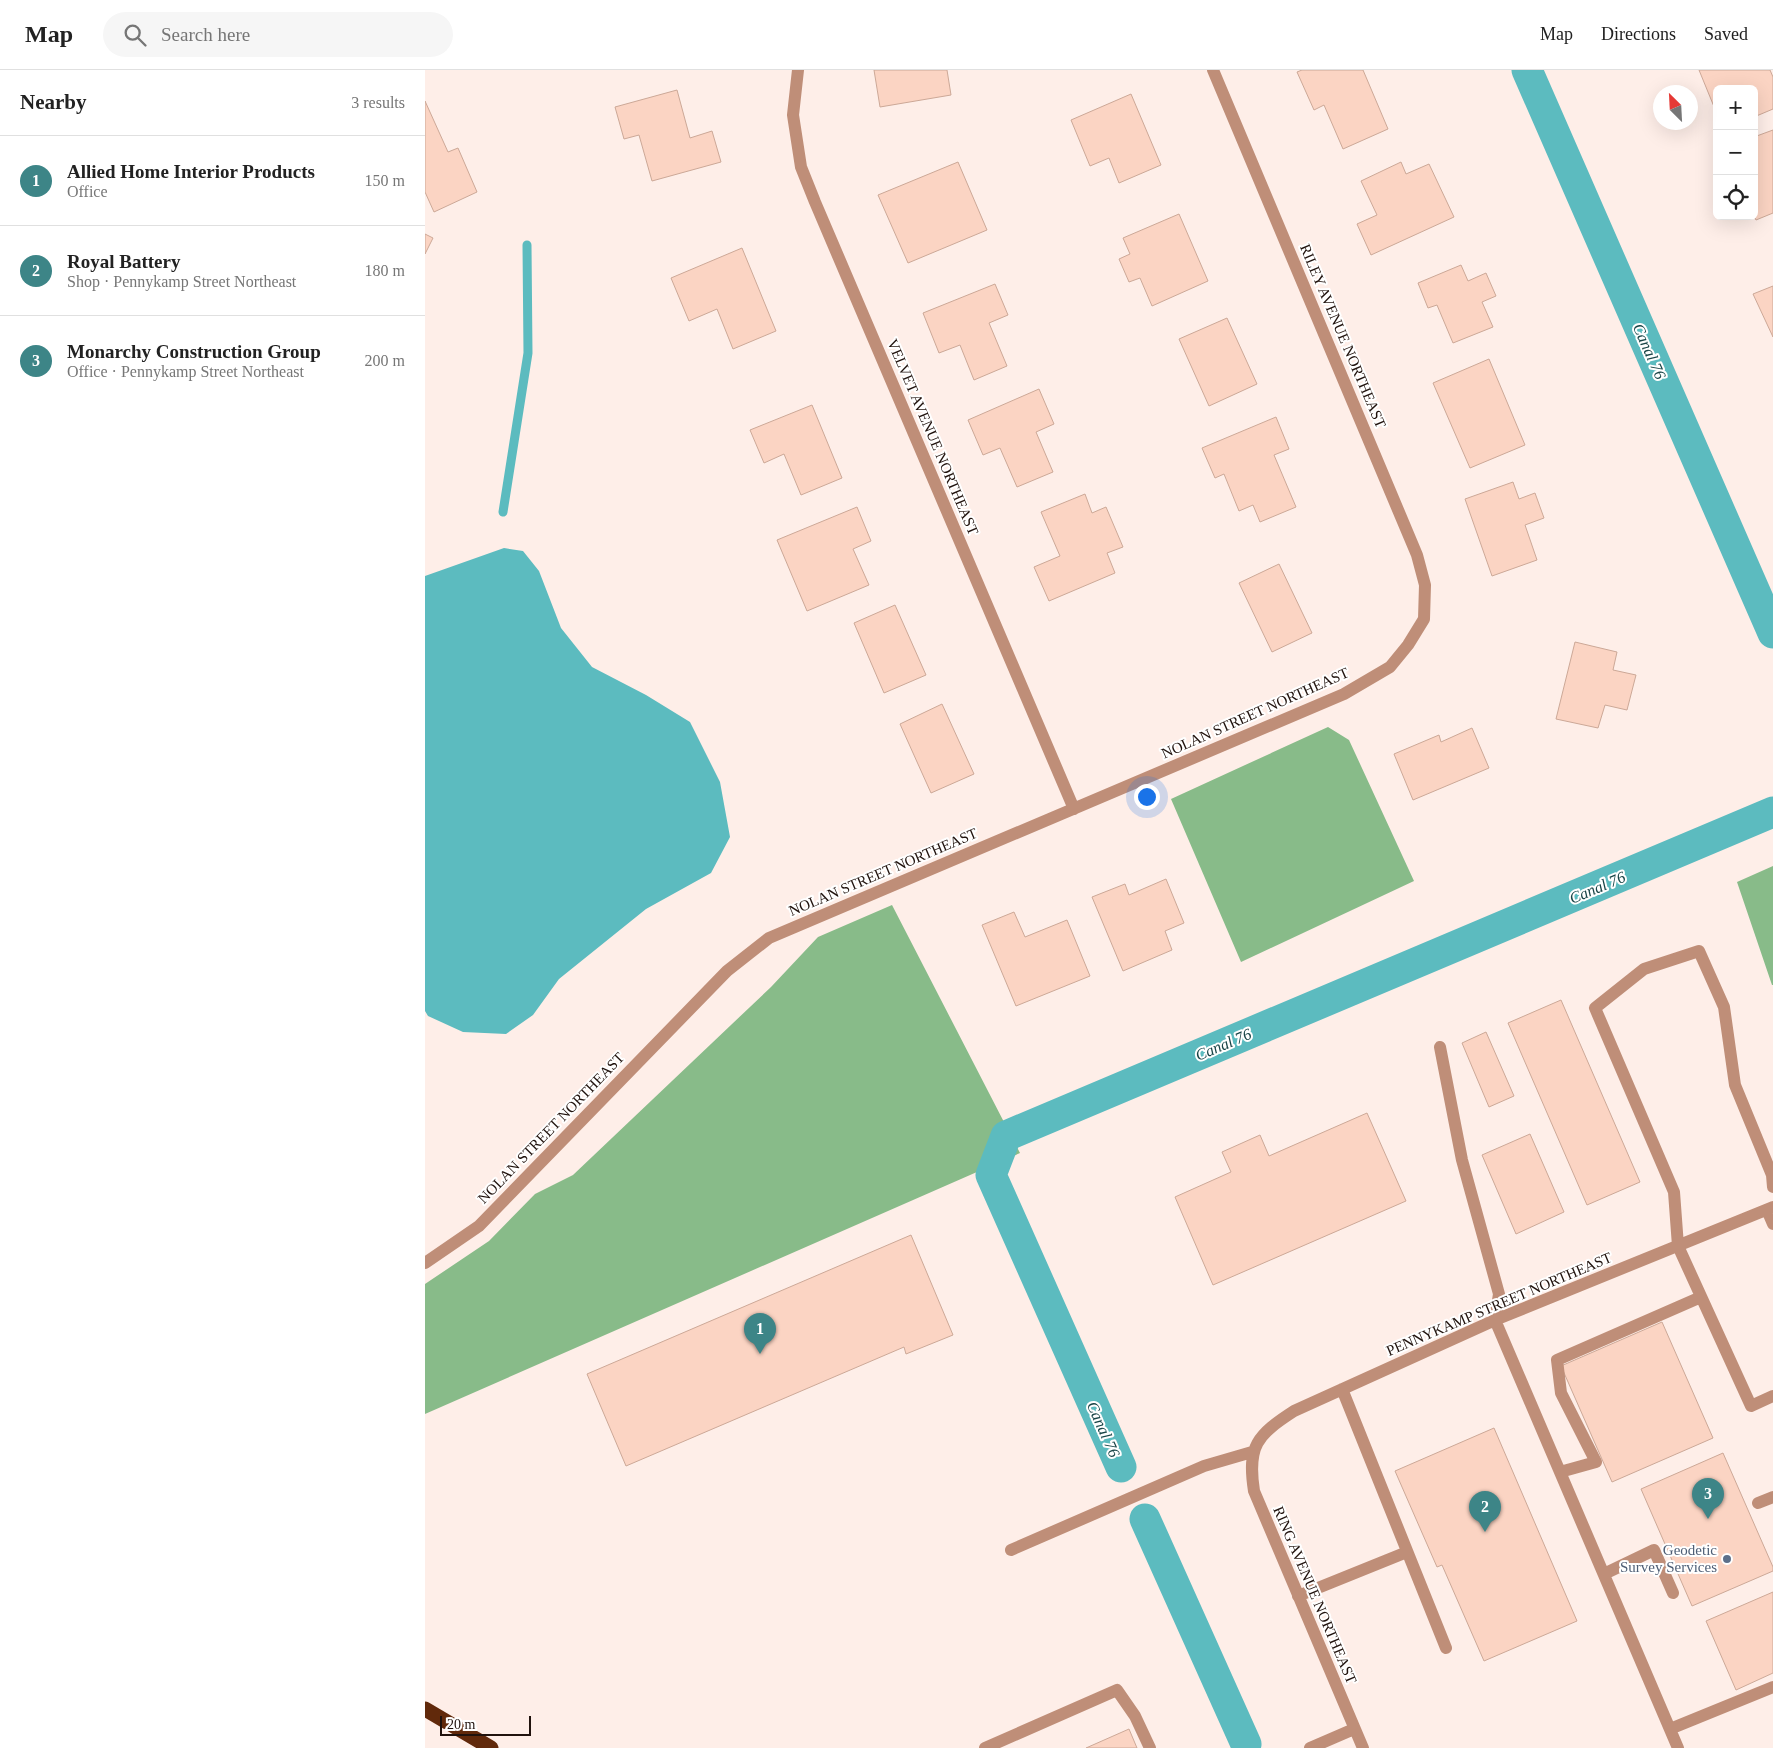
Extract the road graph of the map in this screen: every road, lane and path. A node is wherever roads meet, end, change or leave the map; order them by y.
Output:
1 (798, 70) edge
2 (1213, 70) edge
3 (1425, 620) joint
4 (1074, 809) junction
5 (1440, 1047) dead end
6 (1773, 1188) edge
7 (1770, 1208) edge
8 (1773, 1224) edge
9 (1677, 1246) junction
10 (425, 1263) edge
11 (1701, 1297) junction
12 (1495, 1320) junction
13 (1342, 1389) junction
14 (1773, 1396) edge
15 (1253, 1452) junction
16 (1560, 1472) junction
17 (1773, 1497) edge
18 (1758, 1503) dead end
19 (1011, 1550) dead end
20 (1407, 1552) junction
21 (1604, 1574) junction
22 (1673, 1593) dead end
23 (1298, 1596) junction
24 (1446, 1648) dead end
25 (1773, 1687) edge
26 (425, 1709) edge
27 (1355, 1728) junction
28 (1670, 1729) junction
29 (491, 1748) edge
30 (985, 1748) edge
31 (1150, 1748) edge
32 (1309, 1748) edge
33 (1363, 1748) edge
34 (1678, 1748) edge

1 - 4 street, VELVET AVENUE NORTHEAST
2 - 3 street, RILEY AVENUE NORTHEAST
3 - 4 street, NOLAN STREET NORTHEAST
4 - 10 street, NOLAN STREET NORTHEAST
5 - 12 street
6 - 9 street
7 - 8 street
7 - 9 street, PENNYKAMP STREET NORTHEAST
9 - 11 street
9 - 12 street, PENNYKAMP STREET NORTHEAST
11 - 14 street
11 - 16 street
12 - 13 street, PENNYKAMP STREET NORTHEAST
12 - 16 street
13 - 15 street, PENNYKAMP STREET NORTHEAST
13 - 20 street
15 - 19 street
15 - 23 street, RING AVENUE NORTHEAST
16 - 21 street
17 - 18 street
20 - 23 street
20 - 24 street
21 - 22 street
21 - 28 street
23 - 27 street, RING AVENUE NORTHEAST
25 - 28 street
26 - 29 highway
27 - 32 street
27 - 33 street, RING AVENUE NORTHEAST
28 - 34 street
30 - 31 street

